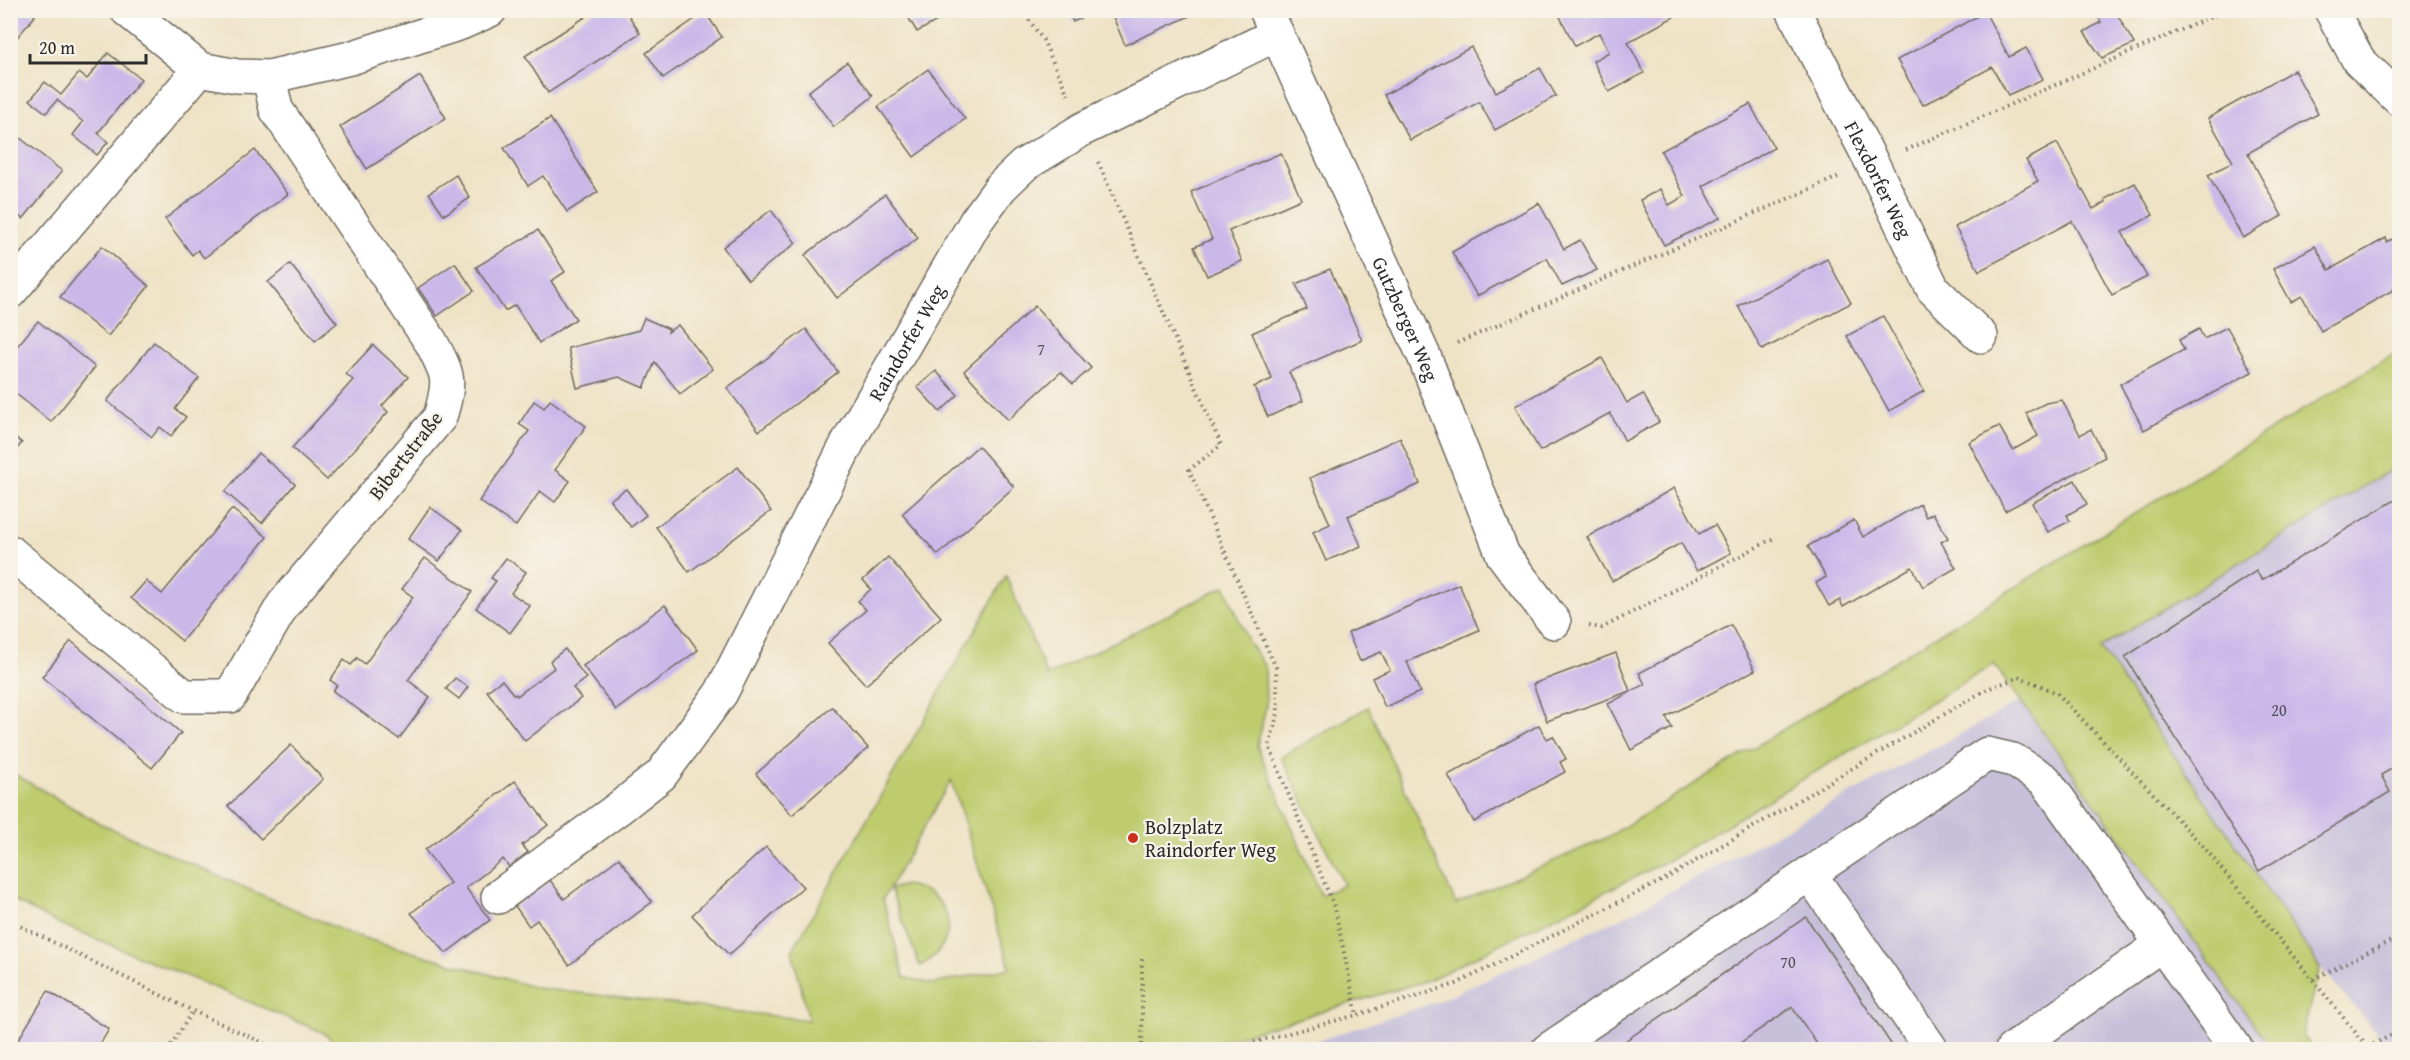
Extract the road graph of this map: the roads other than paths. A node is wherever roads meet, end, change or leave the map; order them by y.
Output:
1 (127, 10) edge
2 (489, 10) edge
3 (1793, 10) edge
4 (2331, 10) edge
5 (1272, 22) edge
6 (200, 69) junction
7 (269, 77) junction
8 (2400, 100) edge
9 (10, 292) edge
10 (1981, 336) dead end
11 (10, 552) edge
12 (1554, 622) road end
13 (1809, 873) junction
14 (498, 897) dead end
15 (2162, 944) junction
16 (1548, 1050) edge
17 (1932, 1050) edge
18 (2012, 1050) edge
19 (2237, 1050) edge

1 - 6 street
2 - 7 street
3 - 10 street, Flexdorfer Weg
4 - 8 street
5 - 12 street, Gutzberger Weg
5 - 14 street, Raindorfer Weg
6 - 7 street
6 - 9 street
7 - 11 street, Bibertstraße
13 - 15 street
13 - 16 street
13 - 17 street
15 - 18 street
15 - 19 street

